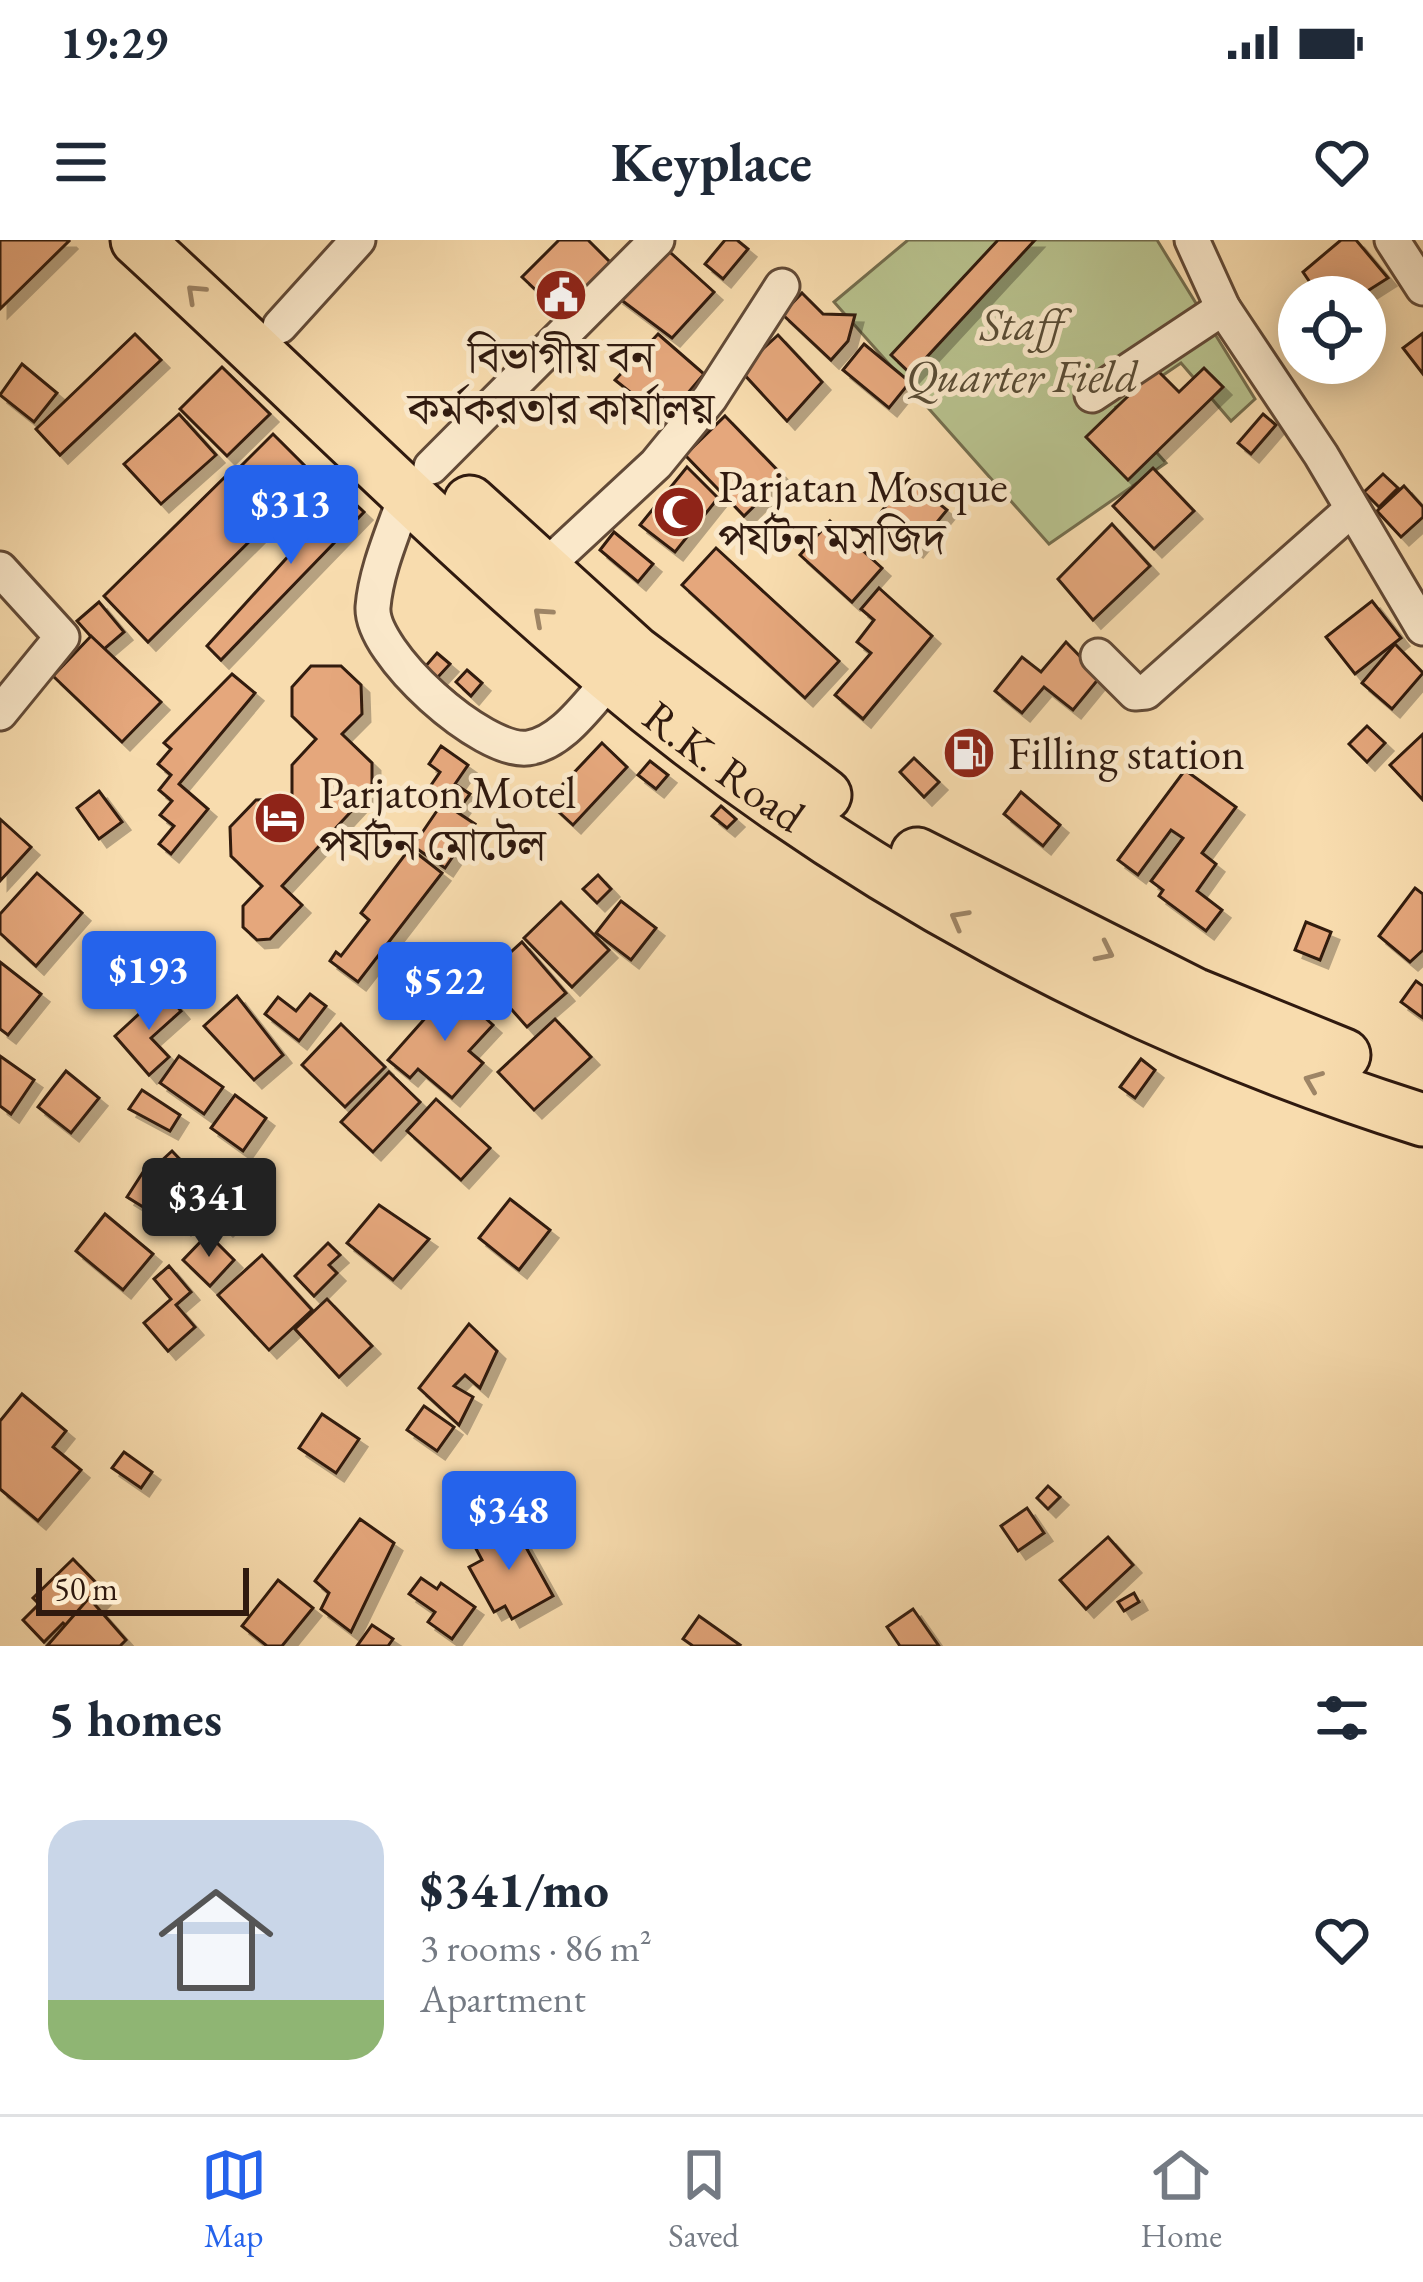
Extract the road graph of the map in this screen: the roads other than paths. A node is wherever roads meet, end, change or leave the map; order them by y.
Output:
1 (137, 240) edge
2 (188, 240) edge
3 (358, 240) edge
4 (657, 240) edge
5 (1192, 240) edge
6 (1392, 240) edge
7 (782, 286) dead end
8 (1423, 288) edge
9 (1223, 308) junction
10 (280, 326) junction
11 (1092, 395) dead end
12 (419, 479) junction
13 (1352, 510) junction
14 (0, 569) edge
15 (543, 569) junction
16 (1423, 628) edge
17 (1097, 656) dead end
18 (612, 678) junction
19 (0, 713) edge
20 (1423, 1084) edge
21 (1423, 1120) edge

12 -> 1 highway, R.K. Road
2 - 10 highway, R.K. Road
3 - 10 street
4 - 12 street
5 - 9 street
6 - 8 street
7 - 15 street
9 - 11 street
9 - 13 street
10 - 12 highway, R.K. Road
12 - 15 highway, R.K. Road
18 -> 12 highway, R.K. Road
12 - 18 street
13 - 16 street
13 - 17 street
14 - 19 street
15 -> 20 highway, R.K. Road
21 -> 18 highway, R.K. Road

